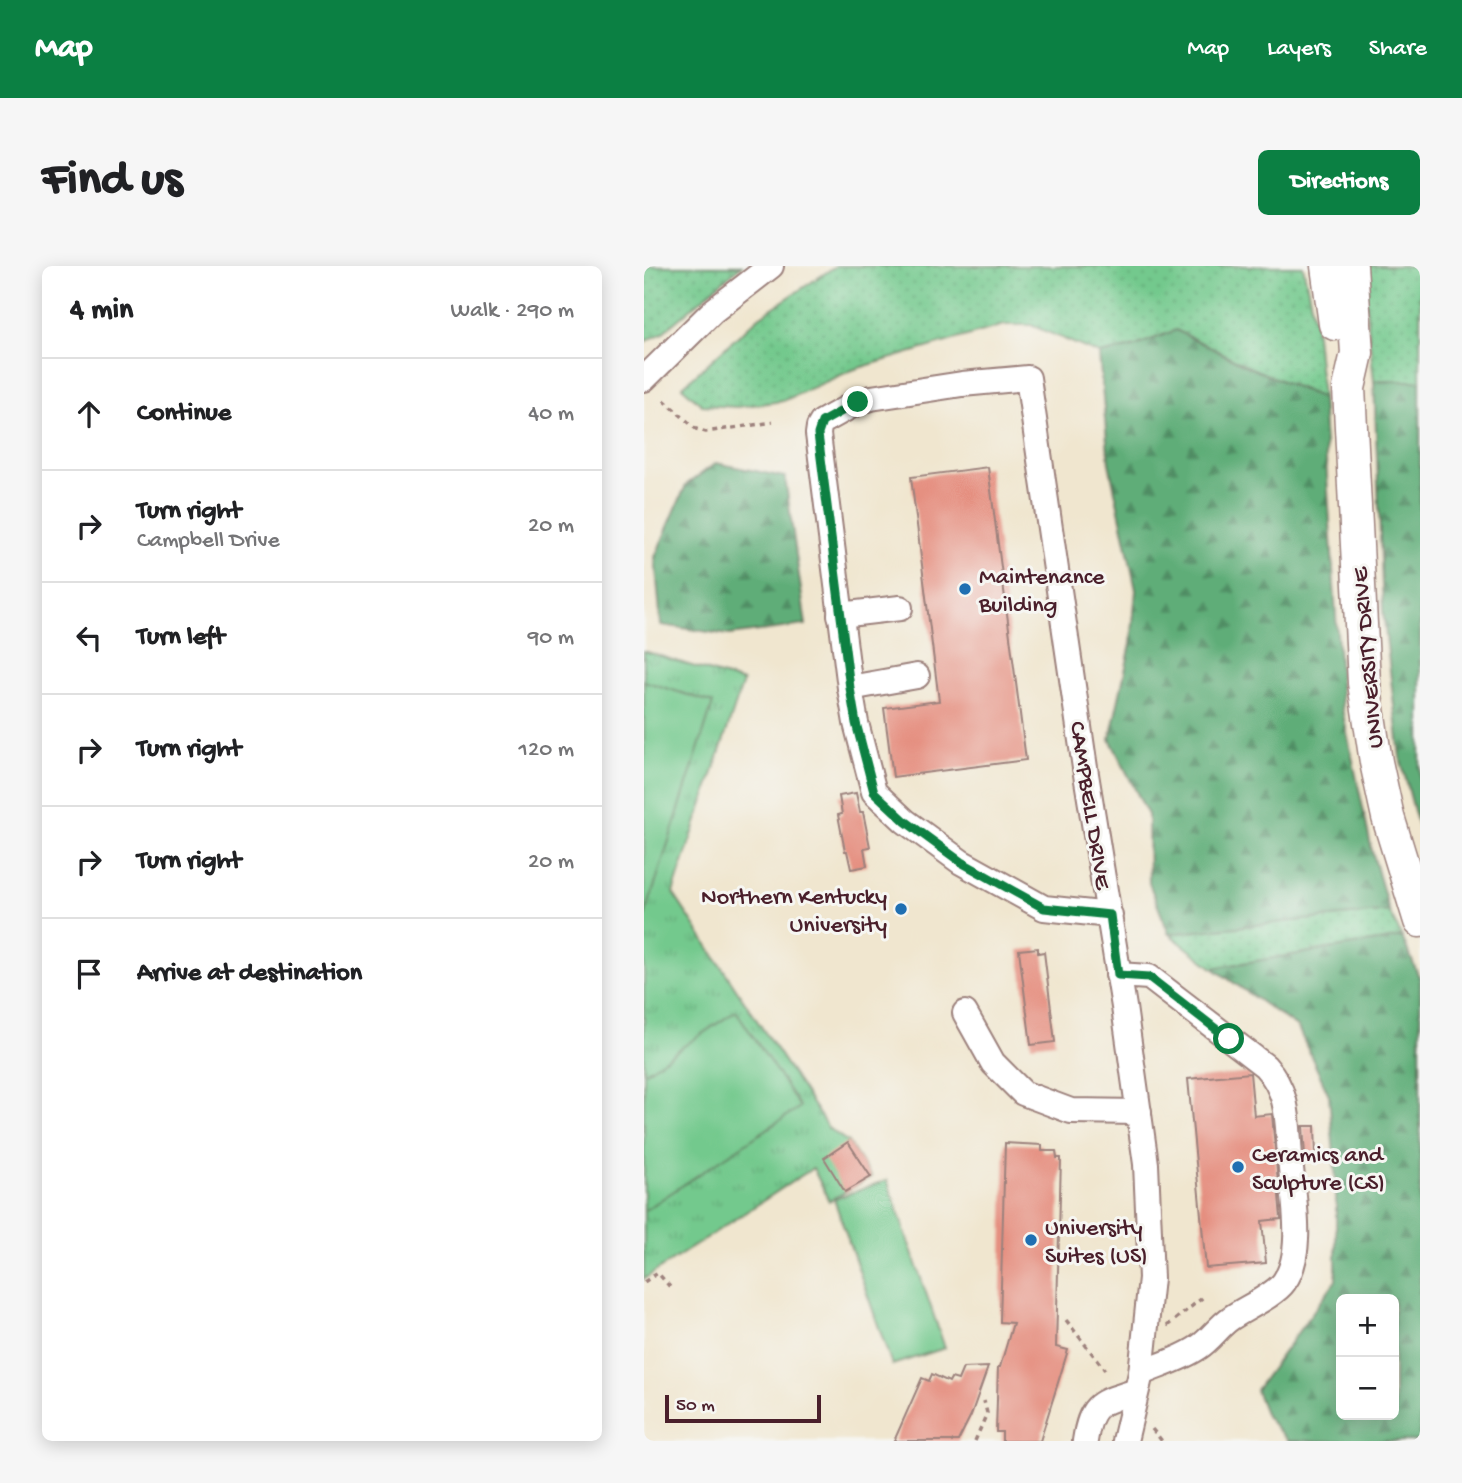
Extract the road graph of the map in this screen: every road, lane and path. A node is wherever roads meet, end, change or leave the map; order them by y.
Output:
1 (771, 266) edge
2 (1327, 266) edge
3 (1352, 266) edge
4 (644, 379) edge
5 (1349, 388) junction
6 (664, 400) dead end
7 (772, 422) dead end
8 (900, 608) dead end
9 (840, 615) junction
10 (917, 676) dead end
11 (850, 688) junction
12 (1110, 915) junction
13 (1420, 921) edge
14 (1118, 975) junction
15 (965, 1013) dead end
16 (1139, 1112) junction
17 (644, 1282) edge
18 (670, 1287) dead end
19 (1206, 1295) dead end
20 (1066, 1320) dead end
21 (1160, 1332) dead end
22 (1105, 1370) dead end
23 (1138, 1382) junction
24 (984, 1401) dead end
25 (975, 1441) edge
26 (1086, 1441) edge
27 (1125, 1441) edge

1 - 4 street
2 - 5 main road, UNIVERSITY DRIVE
3 - 5 main road, UNIVERSITY DRIVE
5 - 13 main road, UNIVERSITY DRIVE
6 - 7 path
8 - 9 street
9 - 11 street
9 - 12 street, CAMPBELL DRIVE
10 - 11 street
11 - 12 street
12 - 14 street, CAMPBELL DRIVE
14 - 16 street, CAMPBELL DRIVE
14 - 23 street
15 - 16 street
16 - 23 street, CAMPBELL DRIVE
17 - 18 path
19 - 21 path
20 - 22 path
23 - 26 street
23 - 27 street, CAMPBELL DRIVE
24 - 25 path

